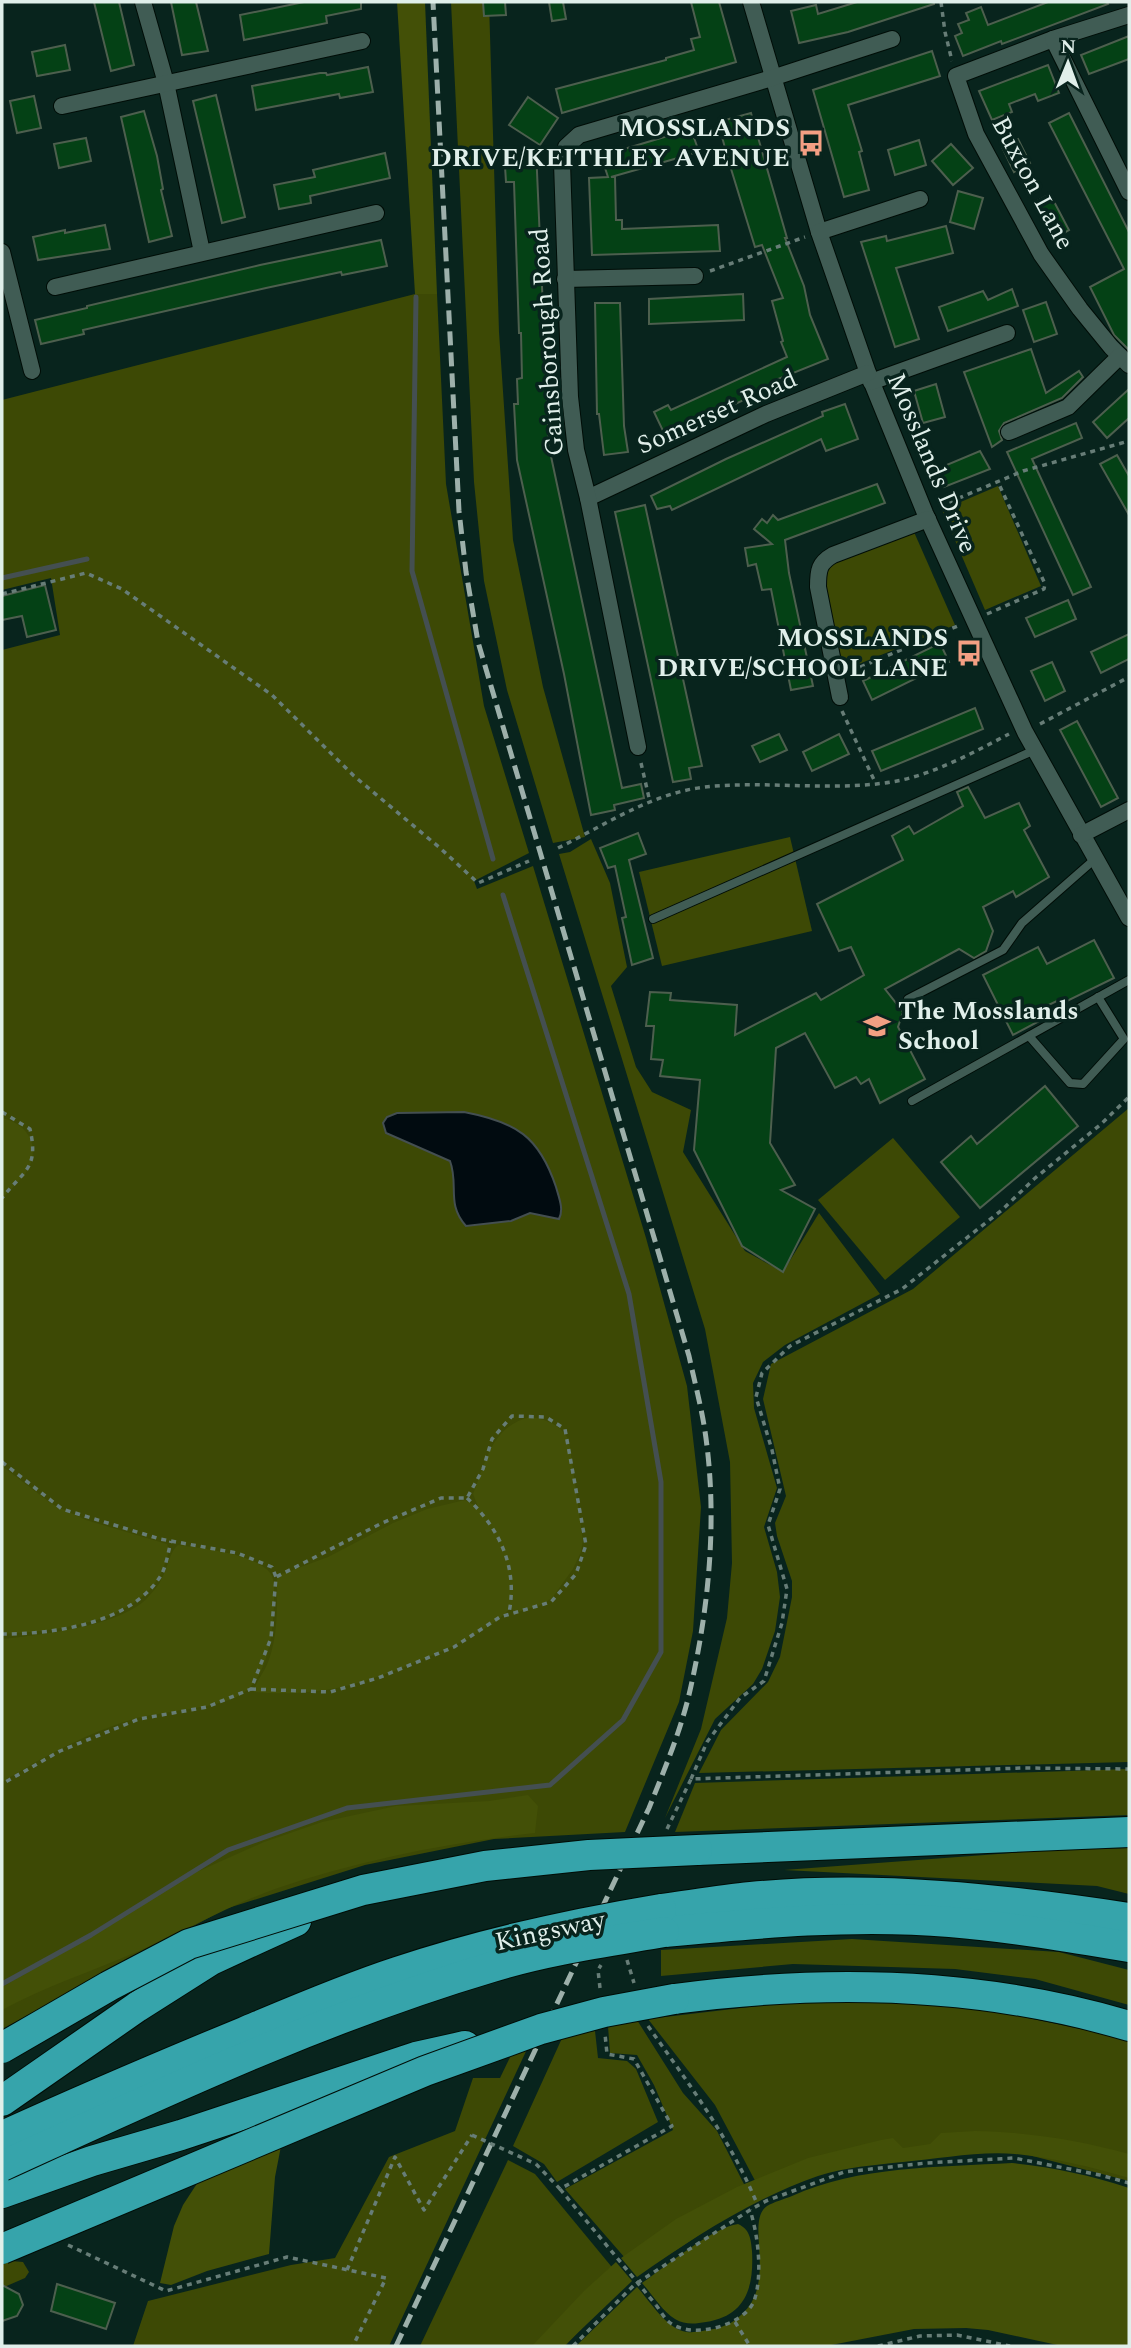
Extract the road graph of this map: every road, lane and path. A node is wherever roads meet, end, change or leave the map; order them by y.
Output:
1 (143, 2) edge
2 (751, 2) edge
3 (941, 2) edge
4 (1129, 15) edge
5 (892, 39) dead end
6 (1053, 39) junction
7 (362, 41) dead end
8 (956, 75) junction
9 (772, 78) junction
10 (166, 83) junction
11 (62, 106) dead end
12 (1129, 192) edge
13 (920, 199) dead end
14 (376, 213) dead end
15 (819, 232) junction
16 (2, 252) edge
17 (202, 252) junction
18 (695, 276) joint
19 (565, 279) junction
20 (55, 287) dead end
21 (1007, 333) dead end
22 (1125, 361) edge
23 (32, 371) dead end
24 (870, 377) junction
25 (1009, 432) dead end
26 (1129, 442) edge
27 (588, 498) junction
28 (926, 516) junction
29 (2, 594) edge
30 (1129, 677) edge
31 (840, 697) joint
32 (1024, 729) junction
33 (638, 747) joint
34 (1035, 750) junction
35 (875, 782) junction
36 (650, 802) junction
37 (1129, 810) edge
38 (1081, 835) junction
39 (558, 848) dead end
40 (1095, 859) junction
41 (529, 861) dead end
42 (1129, 918) edge
43 (653, 919) dead end
44 (1129, 980) edge
45 (1098, 998) junction
46 (908, 999) dead end
47 (1029, 1035) junction
48 (1129, 1097) edge
49 (912, 1101) dead end
50 (2, 1112) edge
51 (2, 1198) edge
52 (2, 1462) edge
53 (467, 1498) junction
54 (172, 1541) junction
55 (276, 1577) junction
56 (509, 1614) junction
57 (2, 1634) edge
58 (251, 1689) junction
59 (691, 1779) dead end
60 (2, 1784) edge
61 (1129, 1832) edge
62 (363, 1890) junction
63 (1129, 1918) edge
64 (662, 1921) junction
65 (1129, 1947) edge
66 (626, 1956) dead end
67 (634, 1983) dead end
68 (646, 2022) dead end
69 (1129, 2026) edge
70 (541, 2029) junction
71 (2, 2048) edge
72 (2, 2101) edge
73 (672, 2126) dead end
74 (3, 2135) edge
75 (2, 2166) edge
76 (1129, 2183) edge
77 (560, 2189) junction
78 (2, 2193) edge
79 (758, 2206) junction
80 (750, 2210) junction
81 (2, 2249) edge
82 (78, 2250) dead end
83 (347, 2270) junction
84 (735, 2322) junction
85 (353, 2346) edge
86 (573, 2346) edge
87 (750, 2346) edge
88 (878, 2346) edge
89 (1010, 2346) edge

1 - 10 street
2 - 9 street, Mosslands Drive
3 - 8 path
4 - 6 street
5 - 9 street, Gainsborough Road
6 - 8 street
6 - 12 street
7 - 10 street
8 - 22 street, Buxton Lane
9 - 15 street, Mosslands Drive
9 - 19 street, Gainsborough Road
10 - 11 street
10 - 17 street
13 - 15 street
14 - 17 street
15 - 18 path
15 - 24 street, Mosslands Drive
16 - 23 street
17 - 20 street
18 - 19 street
19 - 27 street, Gainsborough Road
21 - 24 street, Somerset Road
22 - 25 street
24 - 27 street, Somerset Road
24 - 28 street, Mosslands Drive
26 - 28 path
27 - 33 street, Gainsborough Road
28 - 31 street
28 - 32 street, Mosslands Drive
29 - 41 path
30 - 32 path
31 - 35 path
32 - 34 street, Mosslands Drive
32 - 35 path
33 - 36 path
34 - 38 street, Mosslands Drive
34 - 43 lane
35 - 36 path
36 - 39 path
37 - 38 street
38 - 40 street, Mosslands Drive
40 - 42 street, Mosslands Drive
40 - 46 lane
44 - 45 lane
45 - 47 lane
45 - 47 lane
47 - 49 lane
48 - 59 path
50 - 51 path
52 - 54 path
53 - 55 path
53 - 56 path
53 - 56 path
54 - 55 path
54 - 57 path
55 - 58 path
56 - 58 path
58 - 60 path
61 - 62 highway, bridge
62 - 71 highway, bridge
62 - 72 highway, bridge
63 - 64 highway, Kingsway
64 - 65 highway
64 - 74 highway, Kingsway, bridge
64 - 75 highway, bridge
66 - 67 path
68 - 79 path
69 - 70 highway, bridge
70 - 78 highway, bridge
70 - 81 highway, bridge
73 - 77 path
76 - 79 path
77 - 83 path, bridge
77 - 84 path, bridge
79 - 80 path
80 - 84 path
80 - 86 path
82 - 83 path
83 - 85 path
84 - 87 path
88 - 89 path

